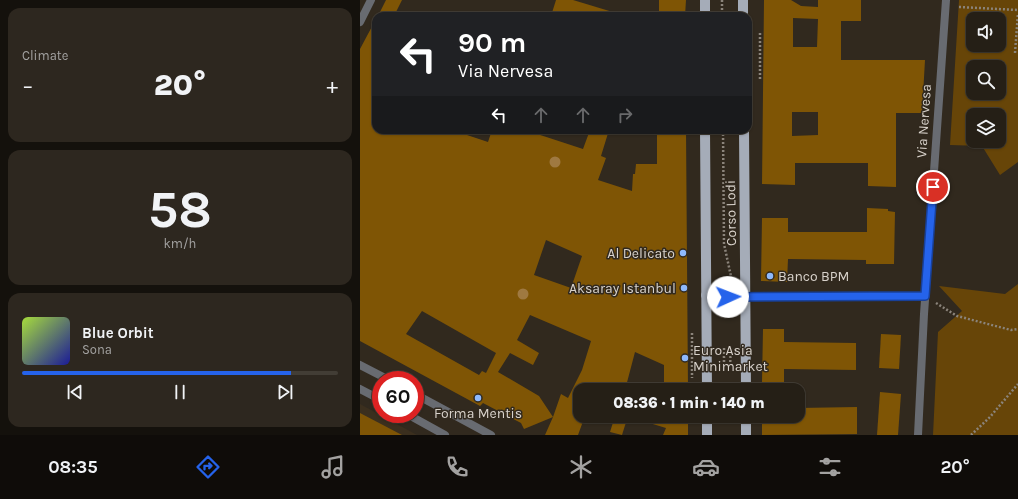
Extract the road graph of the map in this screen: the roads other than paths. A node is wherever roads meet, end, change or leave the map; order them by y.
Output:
1 (372, 0) edge
2 (705, 0) edge
3 (743, 0) edge
4 (946, 0) edge
5 (705, 12) edge
6 (743, 12) edge
7 (360, 22) edge
8 (705, 134) edge
9 (744, 134) edge
10 (706, 295) junction
11 (746, 296) junction
12 (925, 296) junction
13 (360, 365) edge
14 (372, 371) edge
15 (707, 383) edge
16 (746, 383) edge
17 (360, 388) edge
18 (372, 395) edge
19 (424, 399) edge
20 (423, 423) edge
21 (707, 423) edge
22 (746, 423) edge
23 (445, 435) edge
24 (491, 435) edge
25 (707, 435) edge
26 (746, 435) edge
27 (918, 435) edge

1 - 7 street
2 - 5 main road
3 - 6 main road
4 - 12 street, Via Nervesa
8 - 10 main road, Corso Lodi
9 - 11 main road, Corso Lodi
10 - 11 main road
10 - 15 main road, Corso Lodi
11 - 12 street
11 - 16 main road, Corso Lodi
12 - 27 street, Via Nervesa
13 - 14 street
17 - 18 street
19 - 24 street
20 - 23 street
21 - 25 main road
22 - 26 main road

